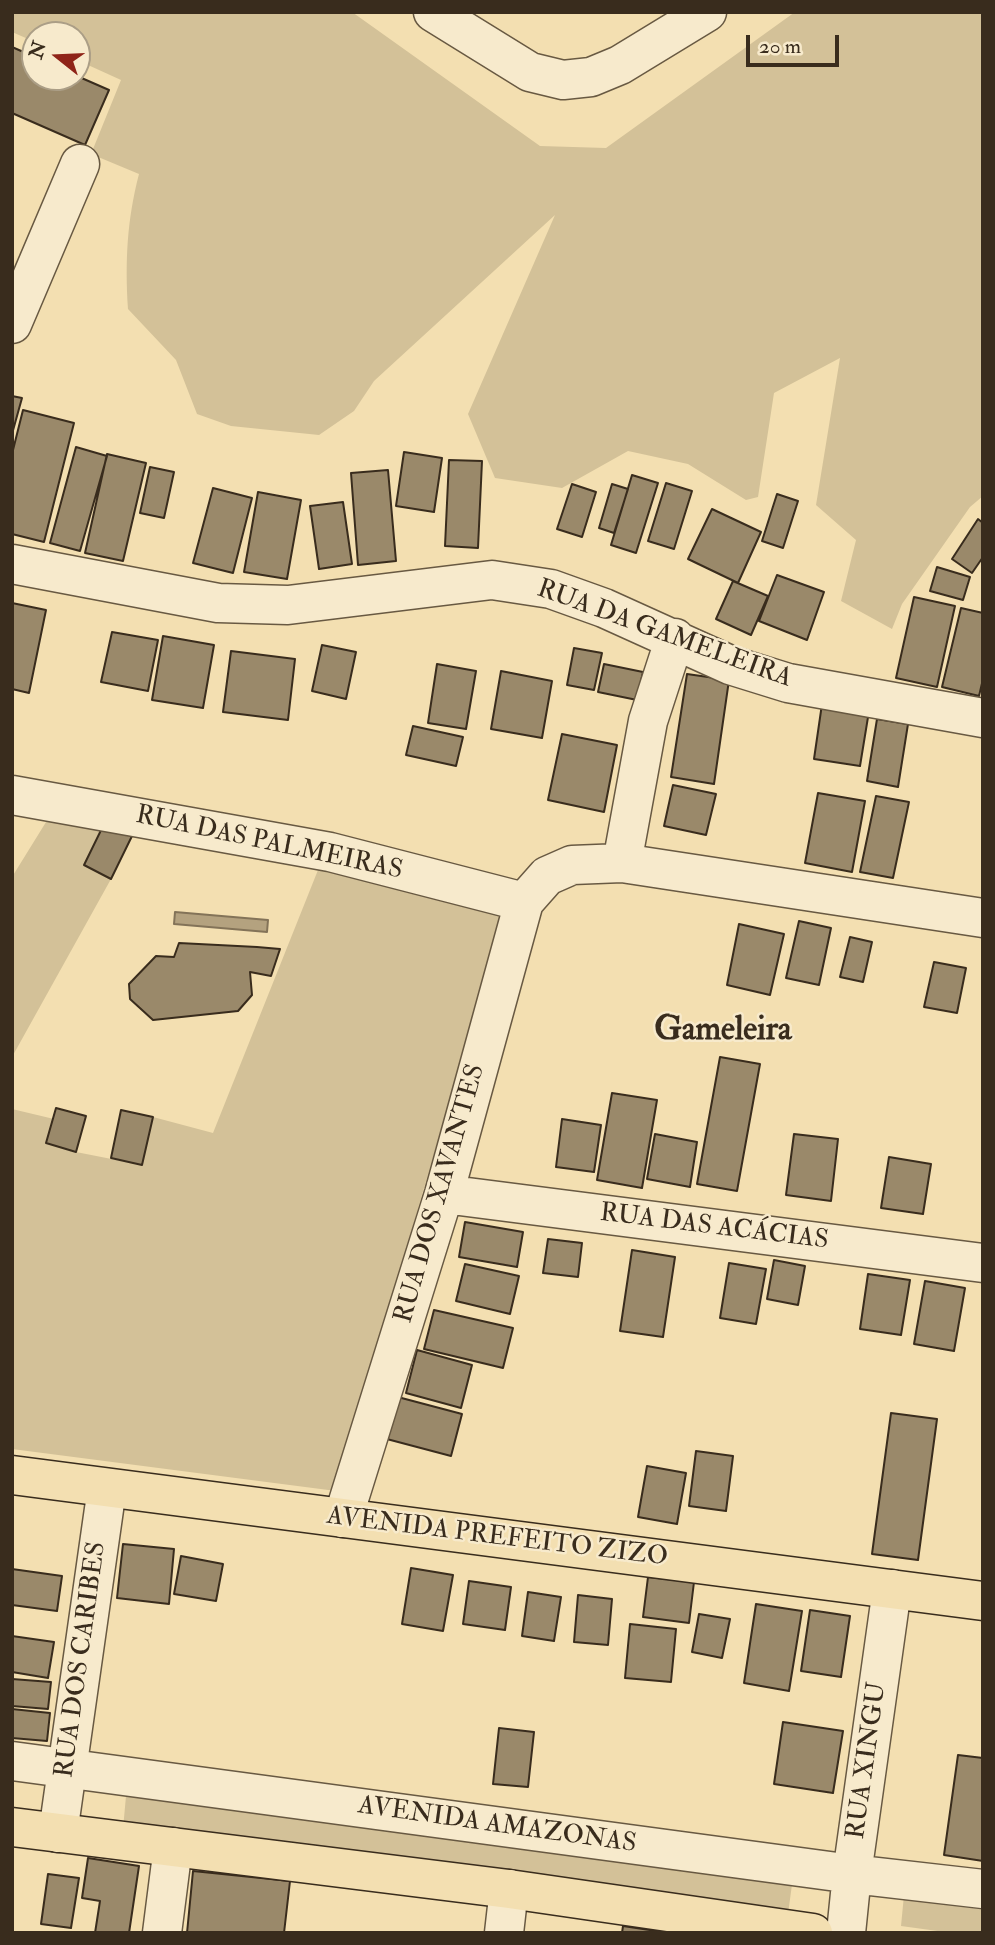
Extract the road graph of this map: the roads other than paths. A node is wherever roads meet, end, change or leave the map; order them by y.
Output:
1 (433, 12) edge
2 (707, 12) edge
3 (80, 164) dead end
4 (12, 324) edge
5 (12, 564) edge
6 (675, 638) junction
7 (983, 718) edge
8 (12, 795) edge
9 (622, 863) junction
10 (536, 889) junction
11 (983, 918) edge
12 (444, 1194) junction
13 (983, 1262) edge
14 (12, 1475) edge
15 (107, 1488) junction
16 (343, 1518) junction
17 (892, 1589) junction
18 (983, 1601) edge
19 (12, 1761) edge
20 (67, 1769) junction
21 (12, 1827) edge
22 (58, 1833) junction
23 (173, 1847) junction
24 (852, 1874) junction
25 (509, 1889) junction
26 (983, 1889) edge
27 (162, 1933) edge
28 (504, 1933) edge
29 (813, 1933) edge
30 (846, 1933) edge

1 - 2 street
3 - 4 street
5 - 6 street, RUA DA GAMELEIRA
6 - 7 street, RUA DA GAMELEIRA
6 - 9 street
8 - 10 street, RUA DAS PALMEIRAS
9 - 10 street
9 - 11 street
10 - 12 street, RUA DOS XAVANTES
12 - 13 street, RUA DAS ACÁCIAS
12 - 16 street, RUA DOS XAVANTES
14 - 15 main road, AVENIDA PREFEITO ZIZO
15 - 16 main road, AVENIDA PREFEITO ZIZO
15 - 20 street, RUA DOS CARIBES
16 - 17 main road, AVENIDA PREFEITO ZIZO
17 - 18 main road, AVENIDA PREFEITO ZIZO
17 - 24 street, RUA XINGU
19 - 20 street, AVENIDA AMAZONAS
20 - 22 street, RUA DOS CARIBES
20 - 24 street, AVENIDA AMAZONAS
21 - 22 main road
22 - 23 main road
23 - 25 main road
23 - 27 street
24 - 26 street, AVENIDA AMAZONAS
24 - 30 street, RUA XINGU
25 - 28 street
25 - 29 main road

